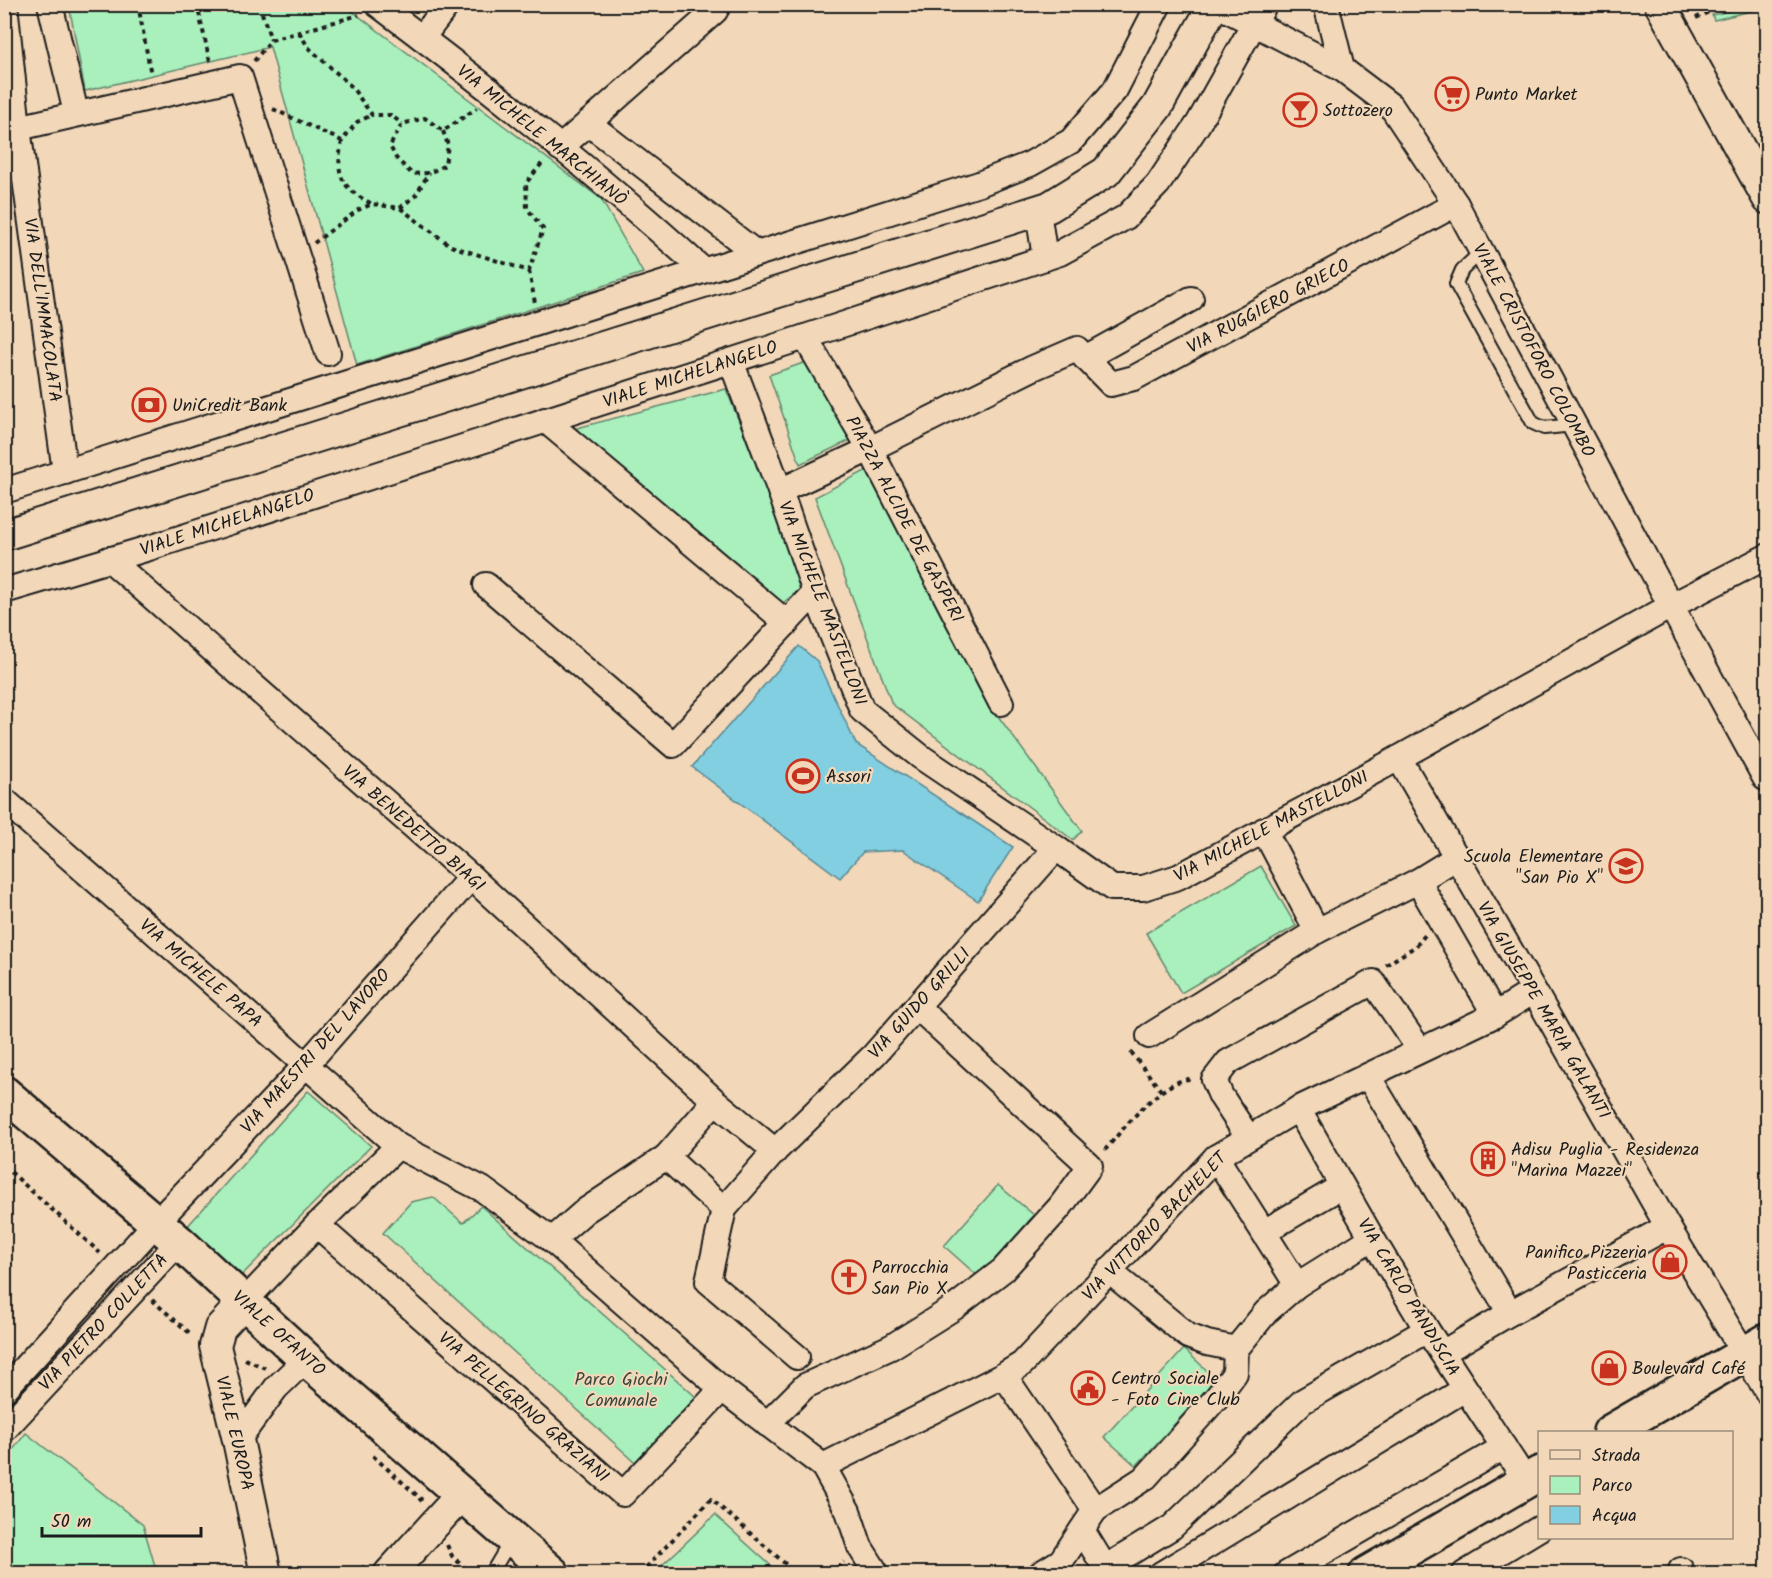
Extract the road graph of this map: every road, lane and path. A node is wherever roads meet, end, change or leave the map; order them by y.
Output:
1 (50, 4) edge
2 (138, 4) edge
3 (197, 4) edge
4 (258, 4) edge
5 (448, 4) edge
6 (719, 4) edge
7 (1159, 4) edge
8 (1215, 4) edge
9 (1326, 4) edge
10 (1725, 4) edge
11 (5, 5) edge
12 (381, 7) edge
13 (1260, 14) edge
14 (1667, 17) edge
15 (299, 32) junction
16 (423, 38) junction
17 (272, 40) junction
18 (1342, 69) junction
19 (216, 83) junction
20 (244, 87) junction
21 (492, 93) junction
22 (156, 96) junction
23 (76, 113) junction
24 (372, 115) junction
25 (588, 123) junction
26 (402, 124) junction
27 (18, 128) junction
28 (443, 131) junction
29 (342, 141) junction
30 (560, 148) junction
31 (429, 173) junction
32 (1767, 199) edge
33 (372, 204) junction
34 (1456, 204) junction
35 (400, 208) junction
36 (1038, 211) junction
37 (1482, 251) junction
38 (756, 253) junction
39 (297, 256) junction
40 (1045, 258) junction
41 (703, 270) junction
42 (529, 271) junction
43 (1191, 299) dead end
44 (539, 322) junction
45 (806, 337) junction
46 (328, 353) dead end
47 (1085, 358) junction
48 (731, 361) junction
49 (545, 420) junction
50 (1574, 425) junction
51 (870, 450) junction
52 (65, 472) junction
53 (4, 491) edge
54 (780, 491) junction
55 (4, 535) edge
56 (1767, 556) edge
57 (109, 559) junction
58 (486, 585) dead end
59 (4, 591) edge
60 (815, 592) junction
61 (1671, 606) junction
62 (787, 622) junction
63 (1001, 703) dead end
64 (1399, 758) junction
65 (1765, 778) dead end
66 (4, 800) edge
67 (1264, 830) junction
68 (1056, 848) junction
69 (1456, 857) junction
70 (471, 877) junction
71 (1418, 881) junction
72 (1439, 919) junction
73 (1317, 931) junction
74 (1373, 982) junction
75 (1534, 992) junction
76 (917, 1006) junction
77 (1495, 1015) junction
78 (1149, 1036) joint
79 (1420, 1050) junction
80 (306, 1065) junction
81 (1368, 1076) junction
82 (1214, 1080) junction
83 (1162, 1092) junction
84 (4, 1093) edge
85 (715, 1101) junction
86 (1298, 1109) junction
87 (1248, 1137) junction
88 (398, 1146) junction
89 (775, 1151) junction
90 (666, 1157) junction
91 (1216, 1157) junction
92 (1090, 1166) junction
93 (1342, 1186) junction
94 (724, 1209) junction
95 (317, 1225) junction
96 (1669, 1228) junction
97 (167, 1232) junction
98 (1264, 1232) junction
99 (1372, 1238) junction
100 (552, 1240) junction
101 (1109, 1271) junction
102 (1297, 1285) junction
103 (244, 1302) junction
104 (1510, 1313) junction
105 (1427, 1330) junction
106 (214, 1346) junction
107 (1756, 1347) edge
108 (1236, 1349) junction
109 (1442, 1353) junction
110 (797, 1357) dead end
111 (297, 1369) junction
112 (1004, 1375) junction
113 (722, 1389) junction
114 (1465, 1389) junction
115 (4, 1390) edge
116 (1767, 1393) edge
117 (1652, 1420) edge
118 (767, 1424) junction
119 (4, 1430) edge
120 (1614, 1431) edge
121 (238, 1440) junction
122 (1504, 1447) junction
123 (367, 1451) dead end
124 (823, 1466) junction
125 (1532, 1477) edge
126 (462, 1494) junction
127 (416, 1505) dead end
128 (1095, 1510) junction
129 (1538, 1529) edge
130 (1082, 1530) junction
131 (512, 1539) junction
132 (1107, 1571) edge
133 (266, 1574) edge
134 (389, 1574) edge
135 (491, 1574) edge
136 (553, 1574) edge
137 (640, 1574) edge
138 (797, 1574) edge
139 (877, 1574) edge
140 (1040, 1574) edge
141 (1161, 1574) edge
142 (1286, 1574) edge
143 (1366, 1574) edge
144 (1464, 1574) edge

1 - 23 street
2 - 22 path
3 - 19 path
4 - 17 path
5 - 16 street
6 - 25 street
7 - 38 street
8 - 13 street, VIALE CRISTOFORO COLOMBO
8 - 36 street
9 - 18 street
10 - 14 path
11 - 27 street, VIA DELL'IMMACOLATA
12 - 15 path
12 - 16 street, VIA MICHELE MARCHIANÒ
13 - 18 street, VIALE CRISTOFORO COLOMBO
13 - 40 street, VIALE MICHELANGELO
14 - 32 street
15 - 17 path
15 - 24 path
16 - 21 street, VIA MICHELE MARCHIANÒ
17 - 20 path
18 - 34 street, VIALE CRISTOFORO COLOMBO
19 - 20 street
19 - 22 street
20 - 29 path
20 - 39 street
21 - 28 path
21 - 30 street, VIA MICHELE MARCHIANÒ
22 - 23 street
23 - 27 street
24 - 26 path
24 - 29 path
25 - 30 street
25 - 38 street
26 - 28 path
26 - 31 path
27 - 52 street, VIA DELL'IMMACOLATA
28 - 31 path
29 - 33 path
30 - 41 street, VIA MICHELE MARCHIANÒ
30 - 42 path
31 - 35 path
33 - 35 path
33 - 39 path
34 - 37 street, VIALE CRISTOFORO COLOMBO
34 - 47 street, VIA RUGGIERO GRIECO
35 - 42 path
36 - 40 street
36 - 55 street
37 - 50 street, VIALE CRISTOFORO COLOMBO
37 - 50 lane
38 - 41 street
39 - 46 street
40 - 45 street, VIALE MICHELANGELO
41 - 44 street
42 - 44 path
43 - 47 street
44 - 52 street
45 - 48 street, VIALE MICHELANGELO
45 - 51 street, PIAZZA ALCIDE DE GASPERI
47 - 51 street
48 - 49 street, VIALE MICHELANGELO
48 - 54 street, VIA MICHELE MASTELLONI
49 - 57 street, VIALE MICHELANGELO
49 - 62 street
50 - 61 street, VIALE CRISTOFORO COLOMBO
51 - 54 street
51 - 63 street, PIAZZA ALCIDE DE GASPERI
52 - 53 street
54 - 60 street, VIA MICHELE MASTELLONI
56 - 61 street, VIA MICHELE MASTELLONI
57 - 59 street, VIALE MICHELANGELO
57 - 70 street, VIA BENEDETTO BIAGI
58 - 62 street
60 - 62 street
60 - 68 street, VIA MICHELE MASTELLONI
61 - 64 street, VIA MICHELE MASTELLONI
61 - 65 street, VIALE CRISTOFORO COLOMBO
64 - 67 street, VIA MICHELE MASTELLONI
64 - 69 street, VIA GIUSEPPE MARIA GALANTI
66 - 80 street, VIA MICHELE PAPA
67 - 68 street, VIA MICHELE MASTELLONI
67 - 73 street
68 - 76 street, VIA GUIDO GRILLI
69 - 71 street
69 - 75 street, VIA GIUSEPPE MARIA GALANTI
70 - 80 street, VIA MAESTRI DEL LAVORO
70 - 85 street, VIA BENEDETTO BIAGI
71 - 72 street
71 - 73 street
72 - 74 path
72 - 77 street
73 - 78 street
74 - 79 street
74 - 82 street
75 - 77 street, VIA VITTORIO BACHELET
75 - 96 street, VIA GIUSEPPE MARIA GALANTI
76 - 89 street, VIA GUIDO GRILLI
76 - 92 street
77 - 79 street, VIA VITTORIO BACHELET
78 - 83 path
79 - 81 street, VIA VITTORIO BACHELET
80 - 88 street, VIA MICHELE PAPA
80 - 97 street, VIA MAESTRI DEL LAVORO
81 - 86 street, VIA VITTORIO BACHELET
81 - 104 street
82 - 83 path
82 - 87 street
83 - 92 path
84 - 97 main road, VIALE OFANTO
85 - 89 street, VIA BENEDETTO BIAGI
85 - 90 street
86 - 87 street, VIA VITTORIO BACHELET
86 - 93 street, VIA CARLO PANDISCIA
87 - 91 street, VIA VITTORIO BACHELET
88 - 95 street
88 - 100 street, VIA MICHELE PAPA
89 - 94 street, VIA GUIDO GRILLI
90 - 94 street
90 - 100 street
91 - 98 street
91 - 101 street, VIA VITTORIO BACHELET
92 - 118 street
93 - 98 street
93 - 99 street, VIA CARLO PANDISCIA
94 - 110 street
95 - 103 street
95 - 113 street, VIA PELLEGRINO GRAZIANI
96 - 104 street
96 - 107 street, VIA GIUSEPPE MARIA GALANTI
97 - 103 main road, VIALE OFANTO
97 - 115 street, VIA PIETRO COLLETTA
97 - 119 street, VIA PIETRO COLLETTA
98 - 102 street
99 - 102 street
99 - 105 street, VIA CARLO PANDISCIA
100 - 113 street
101 - 108 street
101 - 112 street, VIA VITTORIO BACHELET
102 - 108 street
103 - 106 street
103 - 111 main road, VIALE OFANTO
104 - 109 street
105 - 109 street, VIA CARLO PANDISCIA
105 - 132 street
106 - 111 path
106 - 121 street, VIALE EUROPA
107 - 116 street, VIA GIUSEPPE MARIA GALANTI
107 - 117 main road
108 - 128 street
109 - 114 street, VIA CARLO PANDISCIA
111 - 121 street
111 - 126 main road, VIALE OFANTO
112 - 124 street, VIA VITTORIO BACHELET
112 - 128 street
113 - 118 street
114 - 122 street, VIA CARLO PANDISCIA
114 - 141 street
117 - 120 main road
118 - 124 street
121 - 133 street, VIALE EUROPA
122 - 125 street, VIA CARLO PANDISCIA
122 - 142 street
123 - 127 path
124 - 139 street
125 - 143 main road
126 - 131 main road, VIALE OFANTO
126 - 134 street
128 - 130 street
129 - 144 street
130 - 132 street
130 - 140 street
131 - 135 lane
131 - 136 main road, VIALE OFANTO
137 - 138 path

